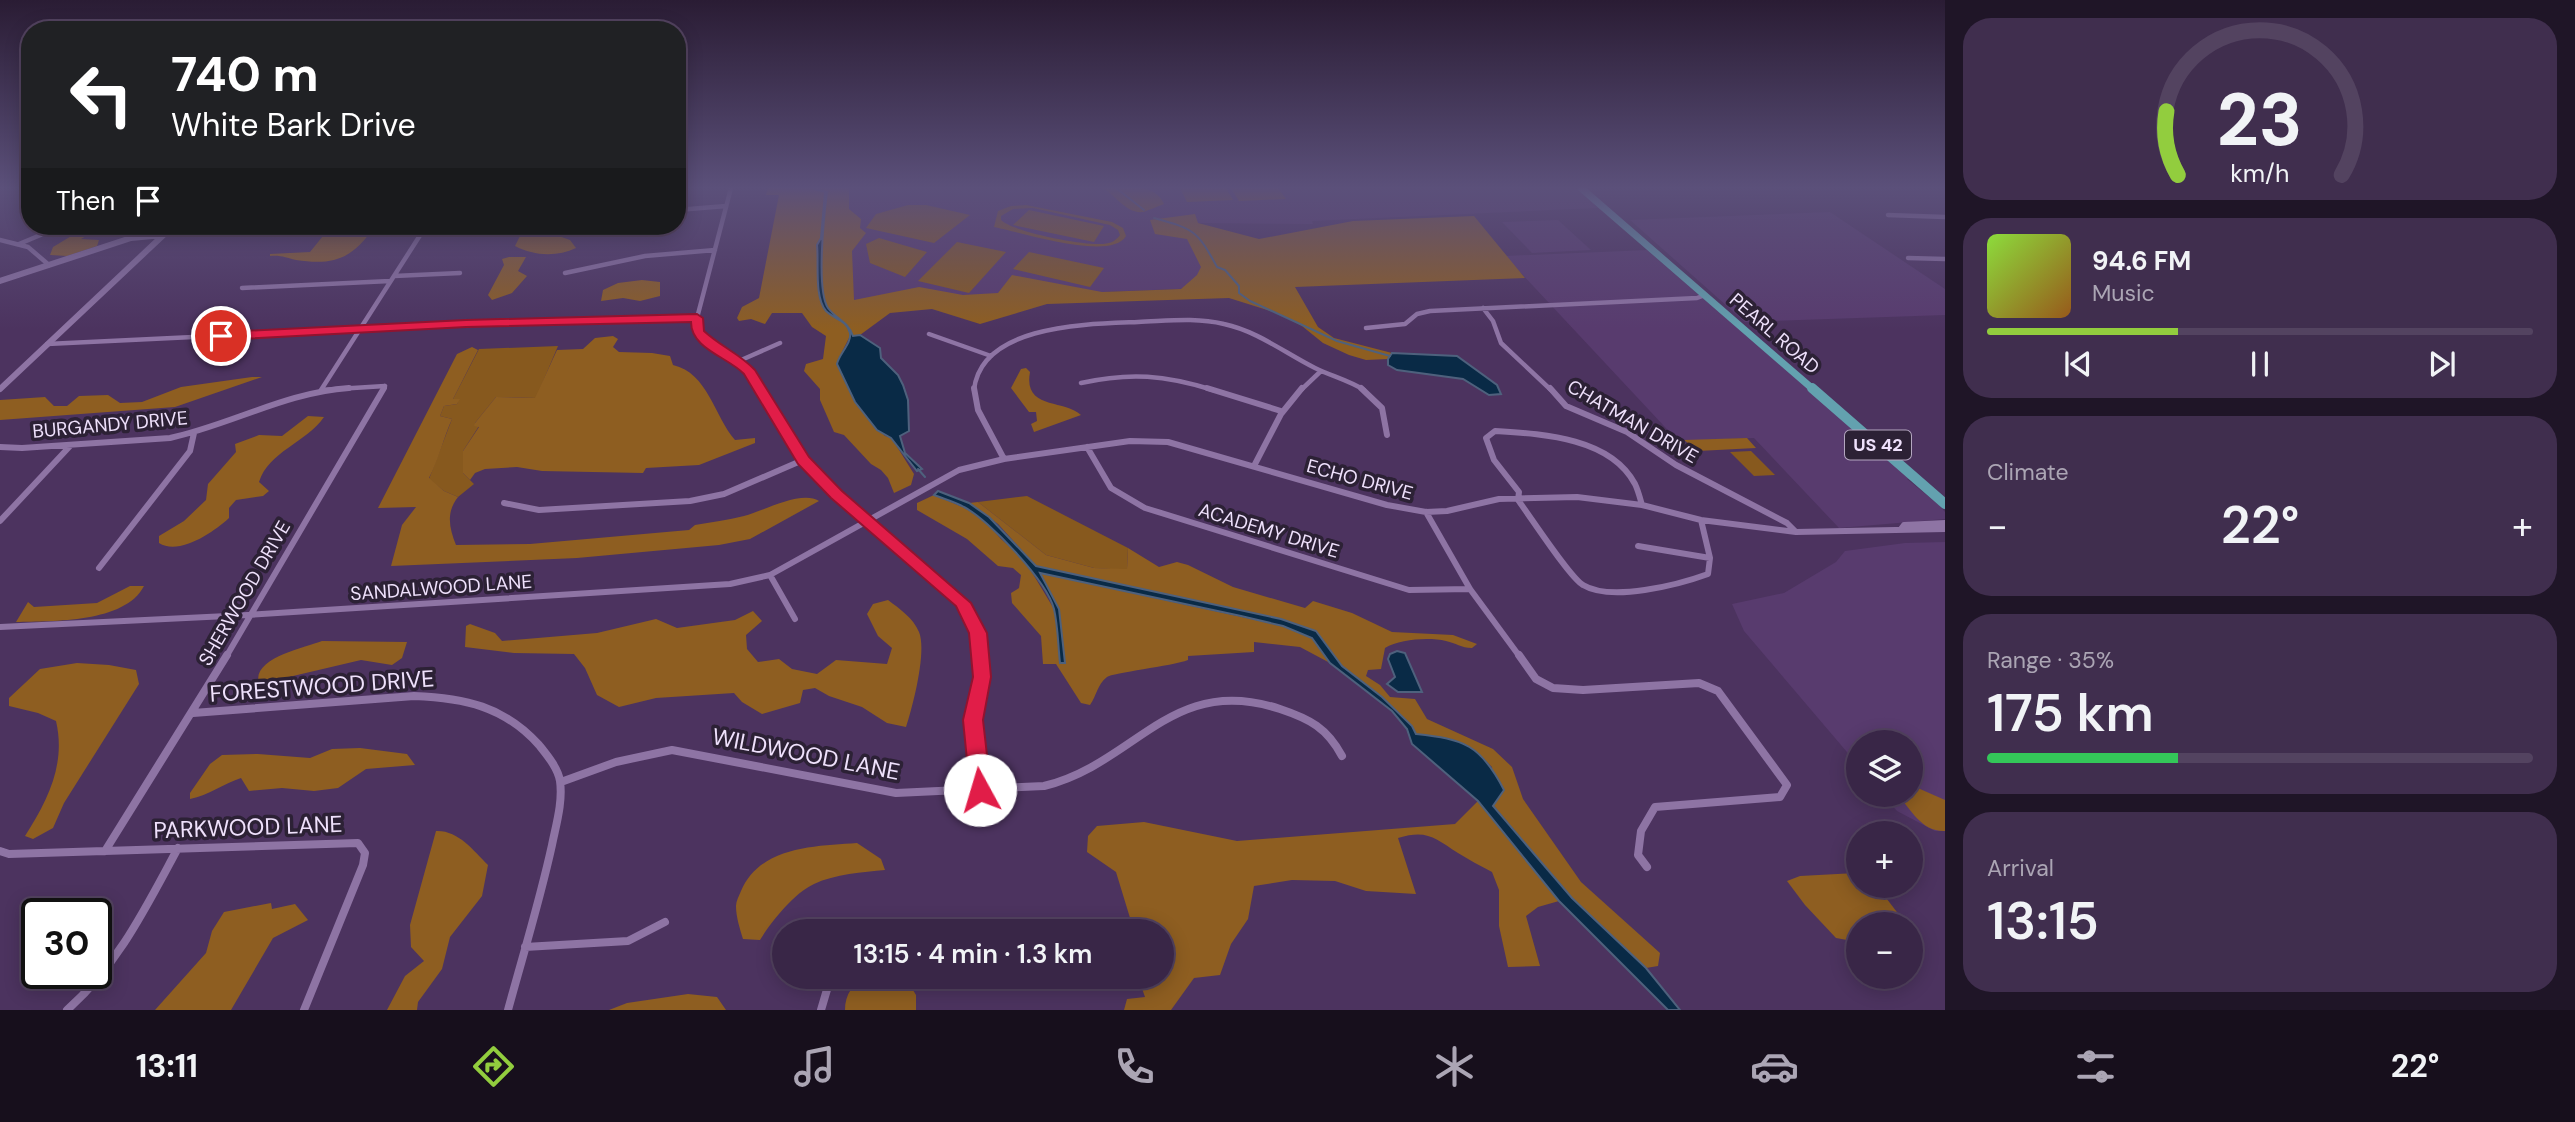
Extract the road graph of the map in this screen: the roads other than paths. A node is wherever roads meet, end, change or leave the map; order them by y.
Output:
1 (40, 235) edge
2 (162, 235) edge
3 (163, 235) edge
4 (420, 235) edge
5 (719, 235) edge
6 (1636, 235) edge
7 (0, 240) edge
8 (19, 244) junction
9 (715, 250) junction
10 (1908, 258) dead end
11 (1945, 259) edge
12 (49, 265) junction
13 (565, 272) dead end
14 (460, 273) dead end
15 (392, 279) junction
16 (0, 281) edge
17 (242, 288) dead end
18 (1705, 295) junction
19 (1483, 308) junction
20 (697, 318) junction
21 (1366, 328) dead end
22 (360, 329) junction
23 (929, 334) dead end
24 (780, 343) dead end
25 (47, 344) junction
26 (991, 356) junction
27 (739, 360) junction
28 (1321, 371) junction
29 (1081, 383) dead end
30 (384, 386) joint
31 (0, 389) edge
32 (321, 390) junction
33 (1281, 411) junction
34 (194, 433) junction
35 (1387, 435) dead end
36 (71, 445) junction
37 (0, 447) edge
38 (1087, 447) junction
39 (1004, 459) junction
40 (803, 460) junction
41 (1254, 466) junction
42 (1518, 500) junction
43 (504, 503) dead end
44 (1945, 504) edge
45 (1643, 505) junction
46 (1426, 512) junction
47 (1701, 520) junction
48 (0, 521) edge
49 (869, 521) junction
50 (1945, 523) edge
51 (1901, 529) junction
52 (1945, 529) edge
53 (1797, 532) junction
54 (1638, 546) dead end
55 (1710, 558) junction
56 (99, 568) dead end
57 (770, 575) junction
58 (1470, 589) junction
59 (248, 615) junction
60 (795, 619) dead end
61 (0, 627) edge
62 (193, 713) junction
63 (1342, 756) dead end
64 (561, 782) junction
65 (980, 790) junction
66 (178, 848) junction
67 (0, 851) edge
68 (105, 851) junction
69 (1647, 867) dead end
70 (665, 922) dead end
71 (525, 947) junction
72 (827, 989) edge
73 (67, 1010) edge
74 (304, 1010) edge
75 (508, 1010) edge
76 (821, 1010) edge

1 - 8 street
2 - 12 street
3 - 25 street
4 - 15 street
5 - 9 street
6 - 18 main road, PEARL ROAD / US 42
7 - 8 street
8 - 12 street
9 - 13 street
9 - 20 street
10 - 11 street
12 - 16 street
14 - 15 street
15 - 17 street
15 - 22 street
18 - 19 street
18 - 44 main road, PEARL ROAD / US 42
19 - 21 street
19 - 53 street, CHATMAN DRIVE
20 - 22 street
20 - 27 street
22 - 25 street
22 - 32 street
23 - 26 street
24 - 27 street
25 - 31 street
26 - 28 street
26 - 39 street
27 - 40 street
28 - 33 street
28 - 35 street
29 - 33 street
30 - 32 street, BURGANDY DRIVE
30 - 59 street, SHERWOOD DRIVE
32 - 34 street, BURGANDY DRIVE
33 - 41 street
34 - 36 street, BURGANDY DRIVE
34 - 56 street
36 - 37 street, BURGANDY DRIVE
36 - 48 street
38 - 39 street, ECHO DRIVE
38 - 41 street, ECHO DRIVE
38 - 58 street, ACADEMY DRIVE
39 - 49 street, ECHO DRIVE
40 - 43 street
40 - 49 street
41 - 46 street, ECHO DRIVE
42 - 45 street, ECHO DRIVE
42 - 45 street
42 - 46 street, ECHO DRIVE
42 - 55 street
45 - 47 street, ECHO DRIVE
46 - 58 street
47 - 53 street, ECHO DRIVE
47 - 55 street
49 - 57 street, SANDALWOOD LANE
49 - 65 street
50 - 51 street, ECHO DRIVE
51 - 52 street, ECHO DRIVE
51 - 53 street, ECHO DRIVE
54 - 55 street
57 - 59 street, SANDALWOOD LANE
57 - 60 street
58 - 69 street
59 - 61 street, SANDALWOOD LANE
59 - 62 street, SHERWOOD DRIVE
62 - 64 street, FORESTWOOD DRIVE
62 - 68 street, SHERWOOD DRIVE
63 - 65 street, WILDWOOD LANE
64 - 65 street, WILDWOOD LANE
64 - 71 street
66 - 68 street, PARKWOOD LANE
66 - 73 street
66 - 74 street, PARKWOOD LANE
67 - 68 street, PARKWOOD LANE
70 - 71 street
71 - 75 street
72 - 76 street

